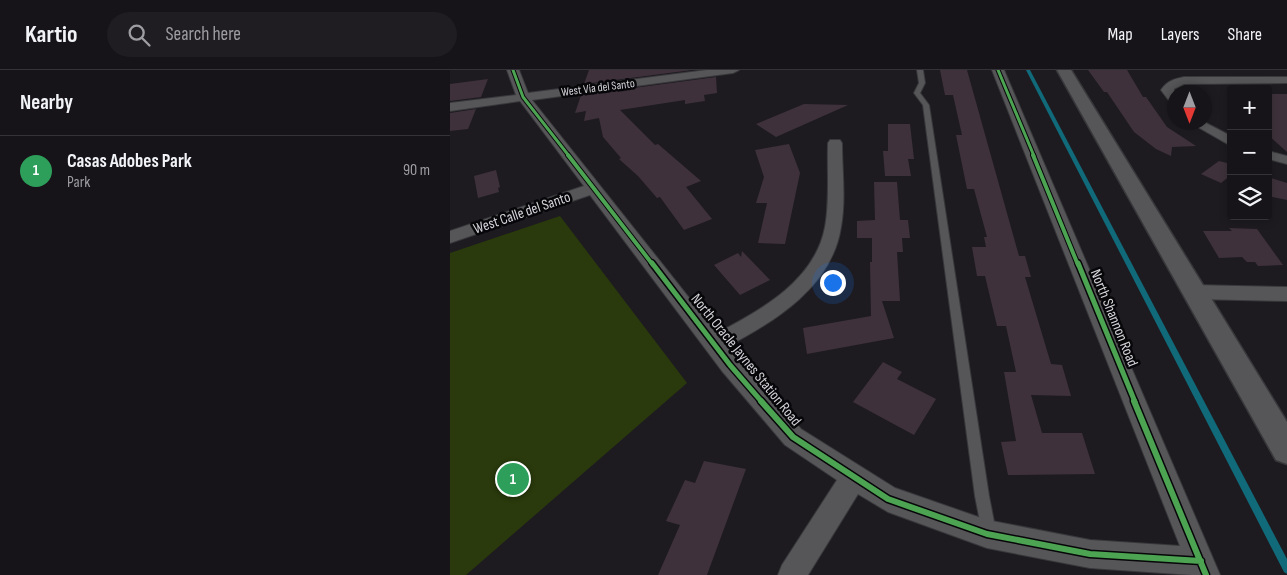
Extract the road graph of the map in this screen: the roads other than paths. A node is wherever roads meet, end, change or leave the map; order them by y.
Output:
1 (513, 70) edge
2 (733, 70) edge
3 (920, 70) edge
4 (998, 70) edge
5 (1064, 70) edge
6 (1158, 75) dead end
7 (1287, 80) edge
8 (1175, 82) junction
9 (1171, 85) edge
10 (523, 97) junction
11 (450, 107) edge
12 (1209, 130) edge
13 (1227, 140) edge
14 (835, 144) dead end
15 (1272, 156) edge
16 (1287, 160) edge
17 (594, 188) junction
18 (450, 237) edge
19 (1194, 292) junction
20 (1287, 294) edge
21 (714, 344) junction
22 (1287, 450) edge
23 (854, 477) junction
24 (990, 535) junction
25 (1204, 568) edge
26 (792, 575) edge

1 - 10 street, North Oracle Jaynes Station Road
2 - 10 street, West Via del Santo
3 - 24 lane
4 - 25 street, North Shannon Road
5 - 19 street
6 - 8 street
7 - 8 street
8 - 9 street
10 - 11 street, West Via del Santo
10 - 17 street, North Oracle Jaynes Station Road
12 - 13 street
14 - 21 street
15 - 16 street
17 - 18 street, West Calle del Santo
17 - 21 street, North Oracle Jaynes Station Road
19 - 20 street
19 - 22 street
21 - 23 street, North Oracle Jaynes Station Road
23 - 24 street, North Oracle Jaynes Station Road
23 - 26 street
24 - 25 street, North Oracle Jaynes Station Road

